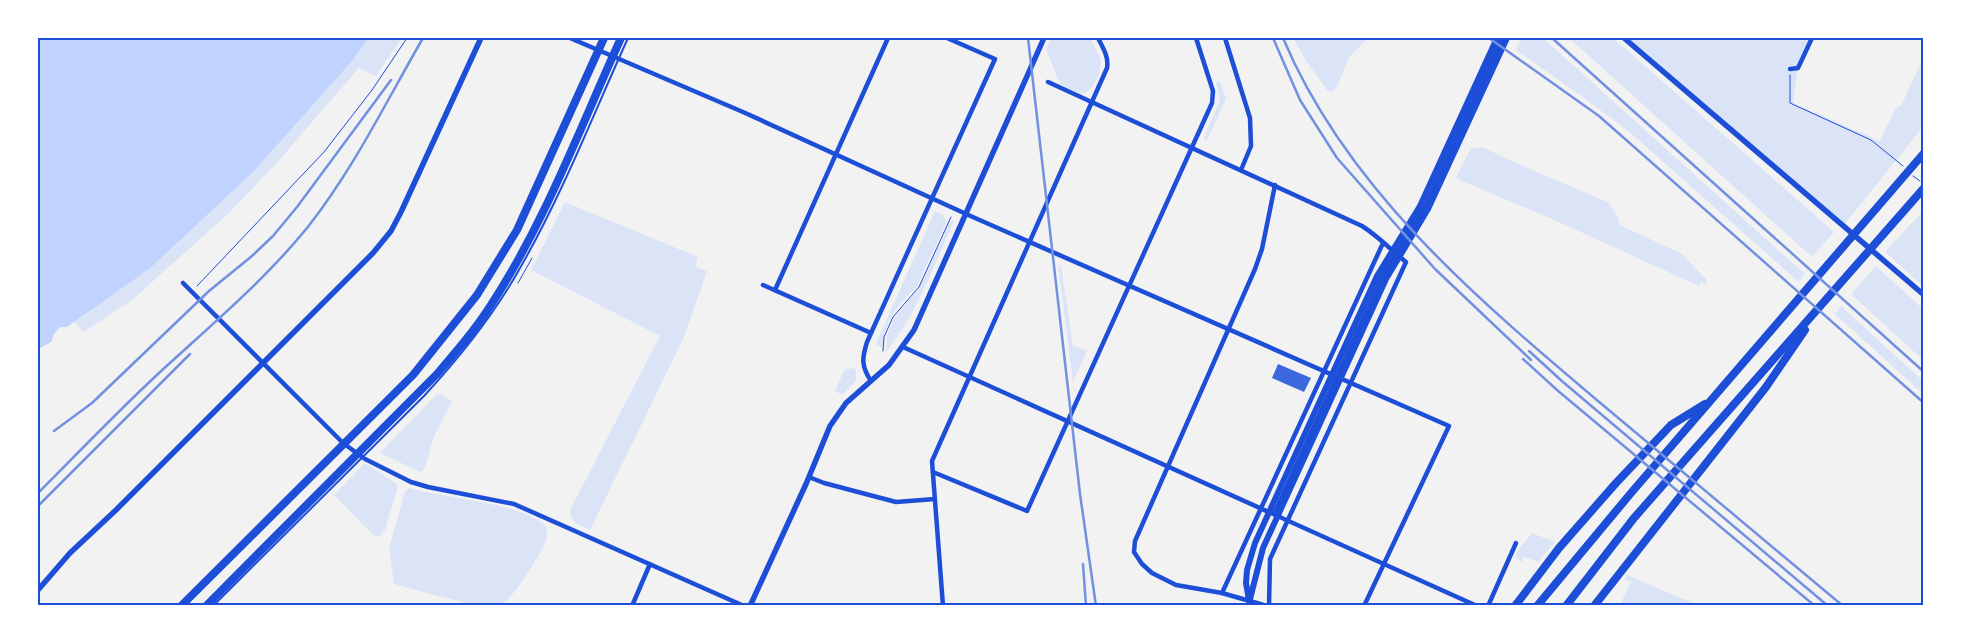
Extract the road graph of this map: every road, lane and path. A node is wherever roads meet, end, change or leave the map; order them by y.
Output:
1 (407, 38) edge
2 (481, 38) edge
3 (570, 38) edge
4 (603, 38) edge
5 (621, 38) edge
6 (628, 38) edge
7 (888, 38) edge
8 (947, 38) edge
9 (1044, 38) edge
10 (1098, 38) edge
11 (1196, 38) edge
12 (1225, 38) edge
13 (1498, 38) edge
14 (1502, 38) edge
15 (1507, 38) edge
16 (1624, 38) edge
17 (1812, 38) edge
18 (618, 59) junction
19 (1790, 69) joint
20 (1048, 82) dead end
21 (1093, 102) junction
22 (1192, 147) junction
23 (1882, 148) dead end
24 (1924, 153) edge
25 (837, 154) junction
26 (1241, 170) junction
27 (1275, 185) junction
28 (1924, 188) edge
29 (932, 197) junction
30 (950, 217) dead end
31 (1030, 241) junction
32 (1383, 243) junction
33 (532, 257) dead end
34 (183, 282) dead end
35 (763, 285) dead end
36 (1130, 285) junction
37 (514, 287) dead end
38 (775, 290) junction
39 (192, 292) junction
40 (1924, 295) edge
41 (1825, 301) junction
42 (1229, 330) junction
43 (871, 334) junction
44 (903, 347) junction
45 (883, 351) dead end
46 (263, 364) junction
47 (1324, 372) junction
48 (970, 376) junction
49 (871, 381) junction
50 (1351, 383) junction
51 (1713, 399) junction
52 (1066, 421) junction
53 (362, 456) junction
54 (1167, 466) junction
55 (932, 472) junction
56 (809, 477) junction
57 (935, 499) junction
58 (1261, 507) junction
59 (1274, 514) junction
60 (1288, 521) junction
61 (1516, 543) dead end
62 (650, 564) junction
63 (1384, 564) junction
64 (38, 590) edge
65 (1222, 593) junction
66 (1250, 603) edge
67 (181, 606) edge
68 (206, 606) edge
69 (213, 606) edge
70 (632, 606) edge
71 (744, 606) edge
72 (750, 606) edge
73 (943, 606) edge
74 (1268, 606) edge
75 (1364, 606) edge
76 (1477, 606) edge
77 (1488, 606) edge
78 (1515, 606) edge
79 (1537, 606) edge
80 (1566, 606) edge
81 (1594, 606) edge

1 - 39 path
2 - 46 street
3 - 18 street
4 - 67 highway
5 - 68 highway
6 - 18 lane
7 - 25 street
8 - 29 street
9 - 44 street
10 - 21 street
11 - 22 street
12 - 26 street
13 - 66 main road
14 - 59 street
15 - 66 main road
16 - 40 street
17 - 19 street
18 - 25 street
18 - 53 lane
19 - 23 path
20 - 21 street
21 - 22 street
21 - 31 street
22 - 26 street
22 - 36 street
24 - 51 highway
25 - 29 street
25 - 38 street
26 - 27 street
27 - 32 street
27 - 42 street
28 - 41 highway
29 - 31 street
29 - 43 street
30 - 45 path
31 - 36 street
31 - 48 street
32 - 47 street
32 - 50 street
33 - 37 path
34 - 39 street
35 - 38 street
36 - 42 street
36 - 52 street
38 - 43 street
39 - 46 street
41 - 80 highway
41 - 81 highway
42 - 47 street
42 - 54 street
43 - 49 street
44 - 48 street
44 - 49 street
46 - 53 street
46 - 64 street
47 - 50 street
47 - 58 street
48 - 52 street
48 - 55 street
49 - 56 street
50 - 60 street
50 - 63 street
51 - 78 highway
51 - 79 highway
52 - 54 street
52 - 55 street
53 - 62 street
53 - 69 lane
54 - 58 street
54 - 65 street
55 - 57 street
56 - 57 street
56 - 72 street
57 - 73 street
58 - 59 street
58 - 65 street
59 - 60 street
60 - 63 street
60 - 74 street
61 - 77 street
62 - 70 street
62 - 71 street
63 - 75 street
63 - 76 street
65 - 66 street
66 - 74 street

